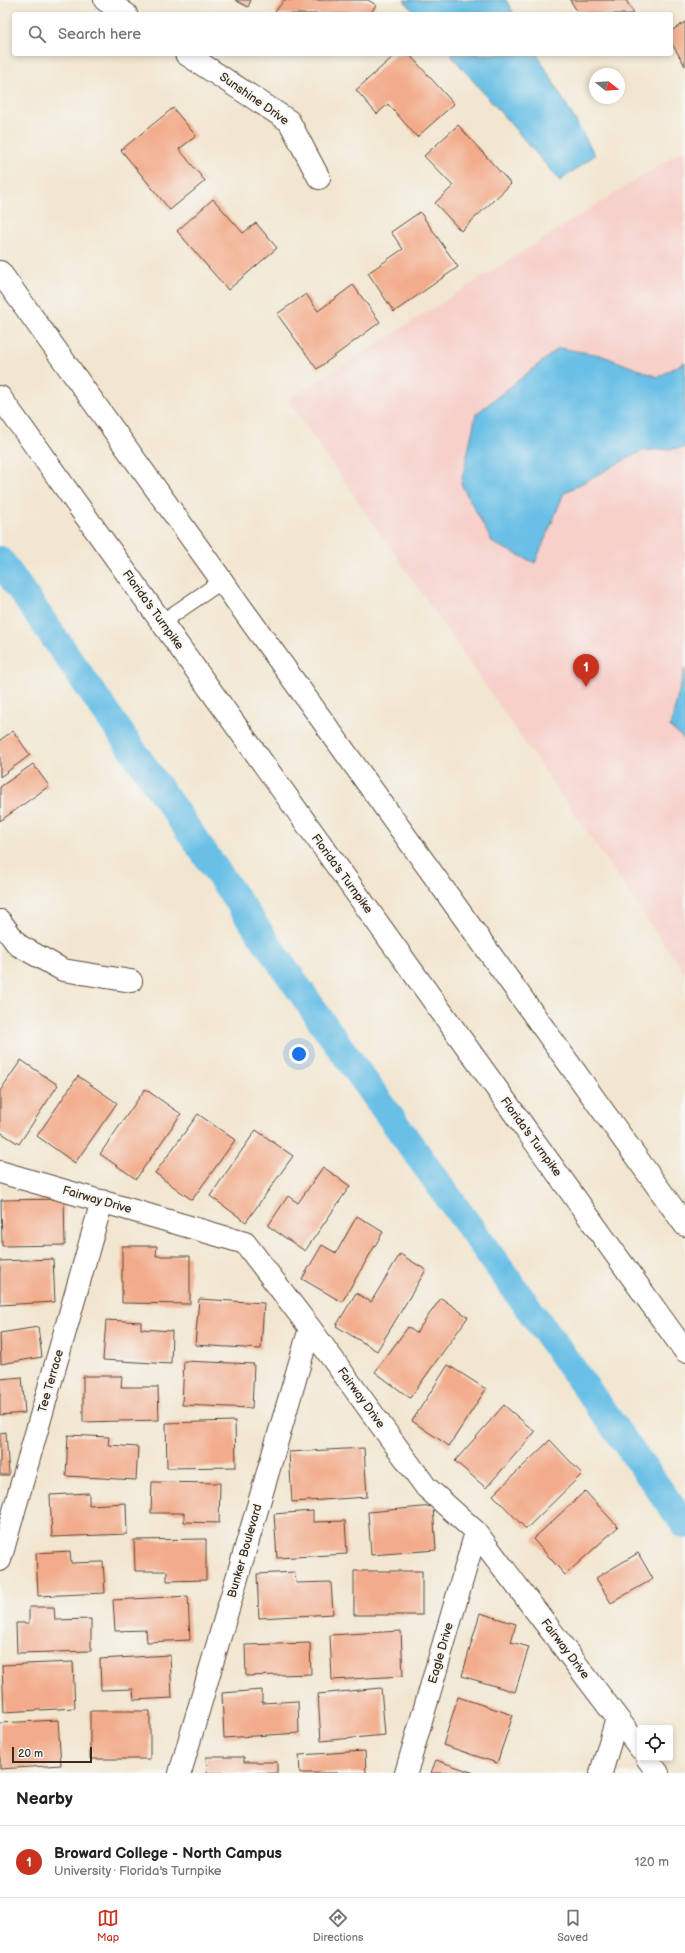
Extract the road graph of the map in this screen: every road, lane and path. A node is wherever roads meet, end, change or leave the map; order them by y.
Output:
1 (105, 0) edge
2 (123, 12) edge
3 (189, 56) edge
4 (319, 178) dead end
5 (0, 272) edge
6 (0, 397) edge
7 (222, 581) junction
8 (162, 622) junction
9 (0, 921) edge
10 (131, 981) dead end
11 (0, 1172) edge
12 (102, 1201) junction
13 (685, 1225) edge
14 (310, 1328) junction
15 (685, 1350) edge
16 (476, 1532) junction
17 (0, 1560) edge
18 (617, 1718) junction
19 (637, 1744) edge
20 (649, 1761) edge
21 (180, 1773) edge
22 (406, 1773) edge
23 (601, 1773) edge
24 (658, 1773) edge

1 - 2 main road
3 - 4 main road, Sunshine Drive
5 - 7 main road
6 - 8 main road, Florida's Turnpike
7 - 8 lane
7 - 13 main road
8 - 15 main road, Florida's Turnpike
9 - 10 main road
11 - 12 main road, Fairway Drive
12 - 14 main road, Fairway Drive
12 - 17 main road, Tee Terrace
14 - 16 main road, Fairway Drive
14 - 21 main road, Bunker Boulevard
16 - 18 main road, Fairway Drive
16 - 22 main road, Eagle Drive
18 - 19 main road, Fairway Drive
18 - 23 main road
20 - 24 main road

